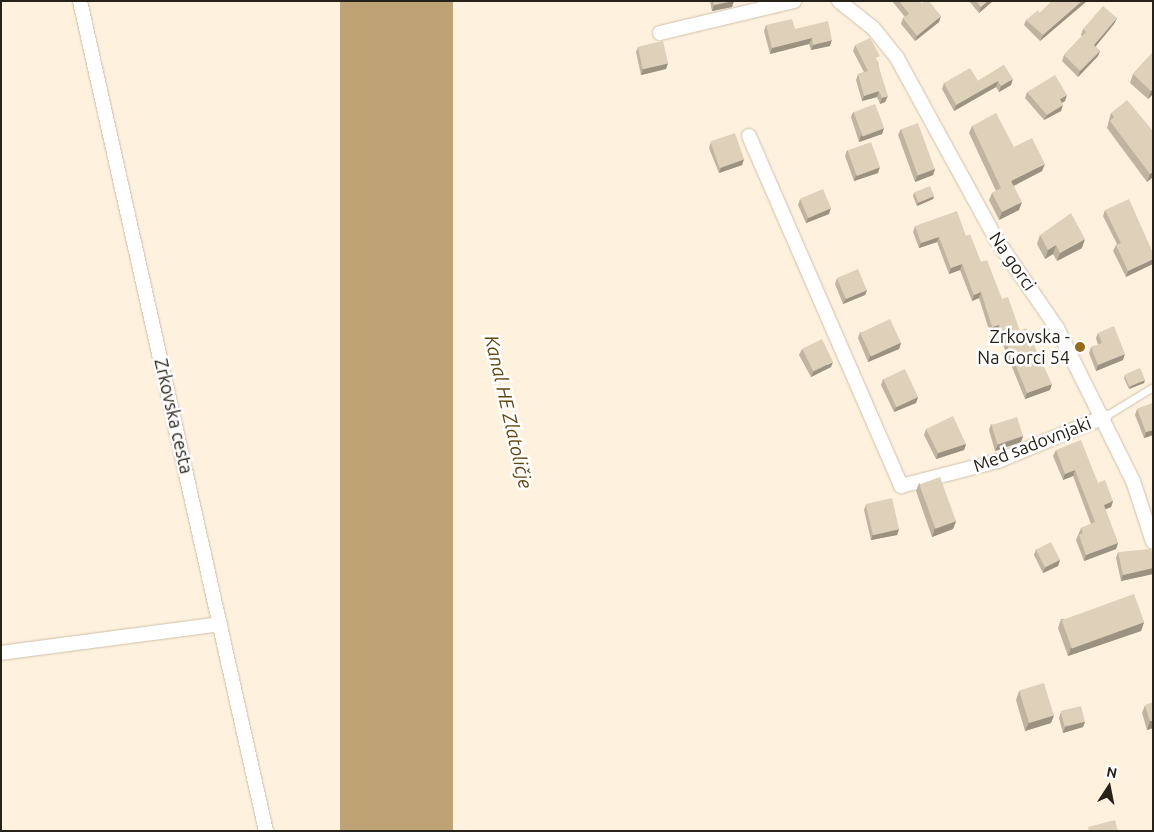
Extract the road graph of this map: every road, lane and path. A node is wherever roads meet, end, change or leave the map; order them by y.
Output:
1 (80, 1) edge
2 (794, 1) edge
3 (840, 1) edge
4 (660, 33) dead end
5 (749, 136) dead end
6 (1153, 387) edge
7 (1104, 417) junction
8 (1153, 542) edge
9 (220, 624) junction
10 (1, 653) edge
11 (266, 831) edge

1 - 9 street, Zrkovska cesta
2 - 4 street
3 - 7 street, Na gorci
5 - 7 street, Med sadovnjaki
6 - 7 lane
7 - 8 street, Na gorci
9 - 10 street
9 - 11 street, Zrkovska cesta

